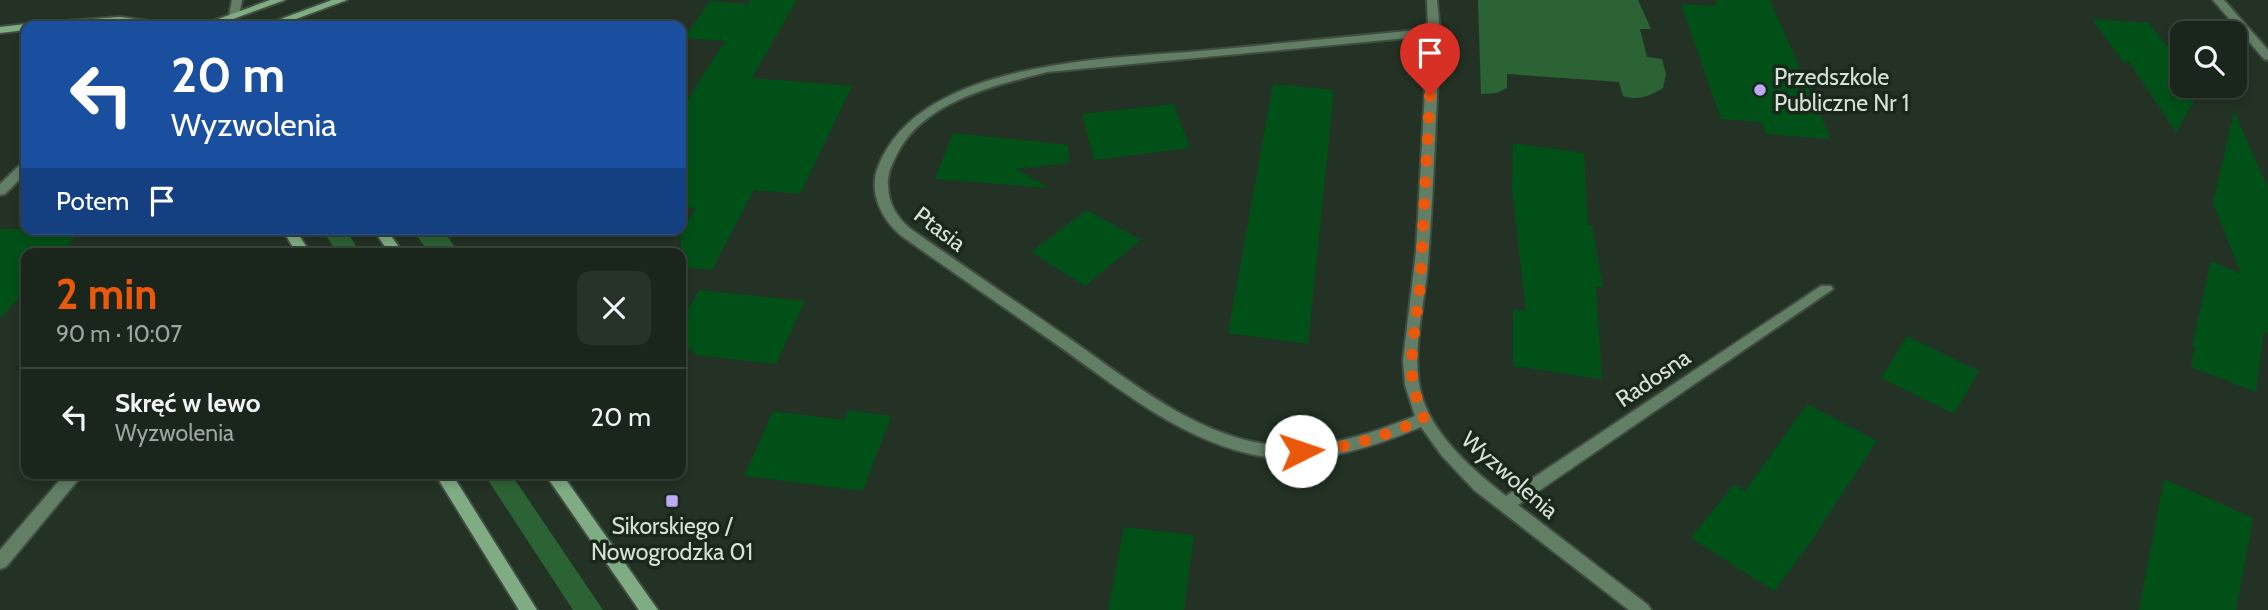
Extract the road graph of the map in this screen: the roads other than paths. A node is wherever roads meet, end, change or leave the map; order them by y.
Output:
1 (237, 0) edge
2 (280, 0) edge
3 (342, 0) edge
4 (1432, 0) edge
5 (2218, 0) edge
6 (234, 16) junction
7 (105, 21) edge
8 (134, 21) edge
9 (219, 21) edge
10 (281, 21) edge
11 (21, 28) edge
12 (0, 30) edge
13 (1434, 32) junction
14 (2268, 57) edge
15 (21, 171) edge
16 (0, 191) edge
17 (1826, 289) dead end
18 (1424, 419) junction
19 (71, 479) edge
20 (446, 479) edge
21 (557, 479) edge
22 (1505, 505) junction
23 (0, 562) edge
24 (528, 610) edge
25 (649, 610) edge
26 (1642, 610) edge

1 - 6 street
2 - 6 main road
3 - 10 main road
4 - 13 street, Wyzwolenia
5 - 14 street
6 - 9 main road
7 - 8 main road
11 - 12 main road
13 - 18 street, Wyzwolenia
13 - 18 street, Ptasia
15 - 16 street
17 - 22 street, Radosna
18 - 22 street, Wyzwolenia
19 - 23 street
20 - 24 main road
21 - 25 main road
22 - 26 street, Wyzwolenia

